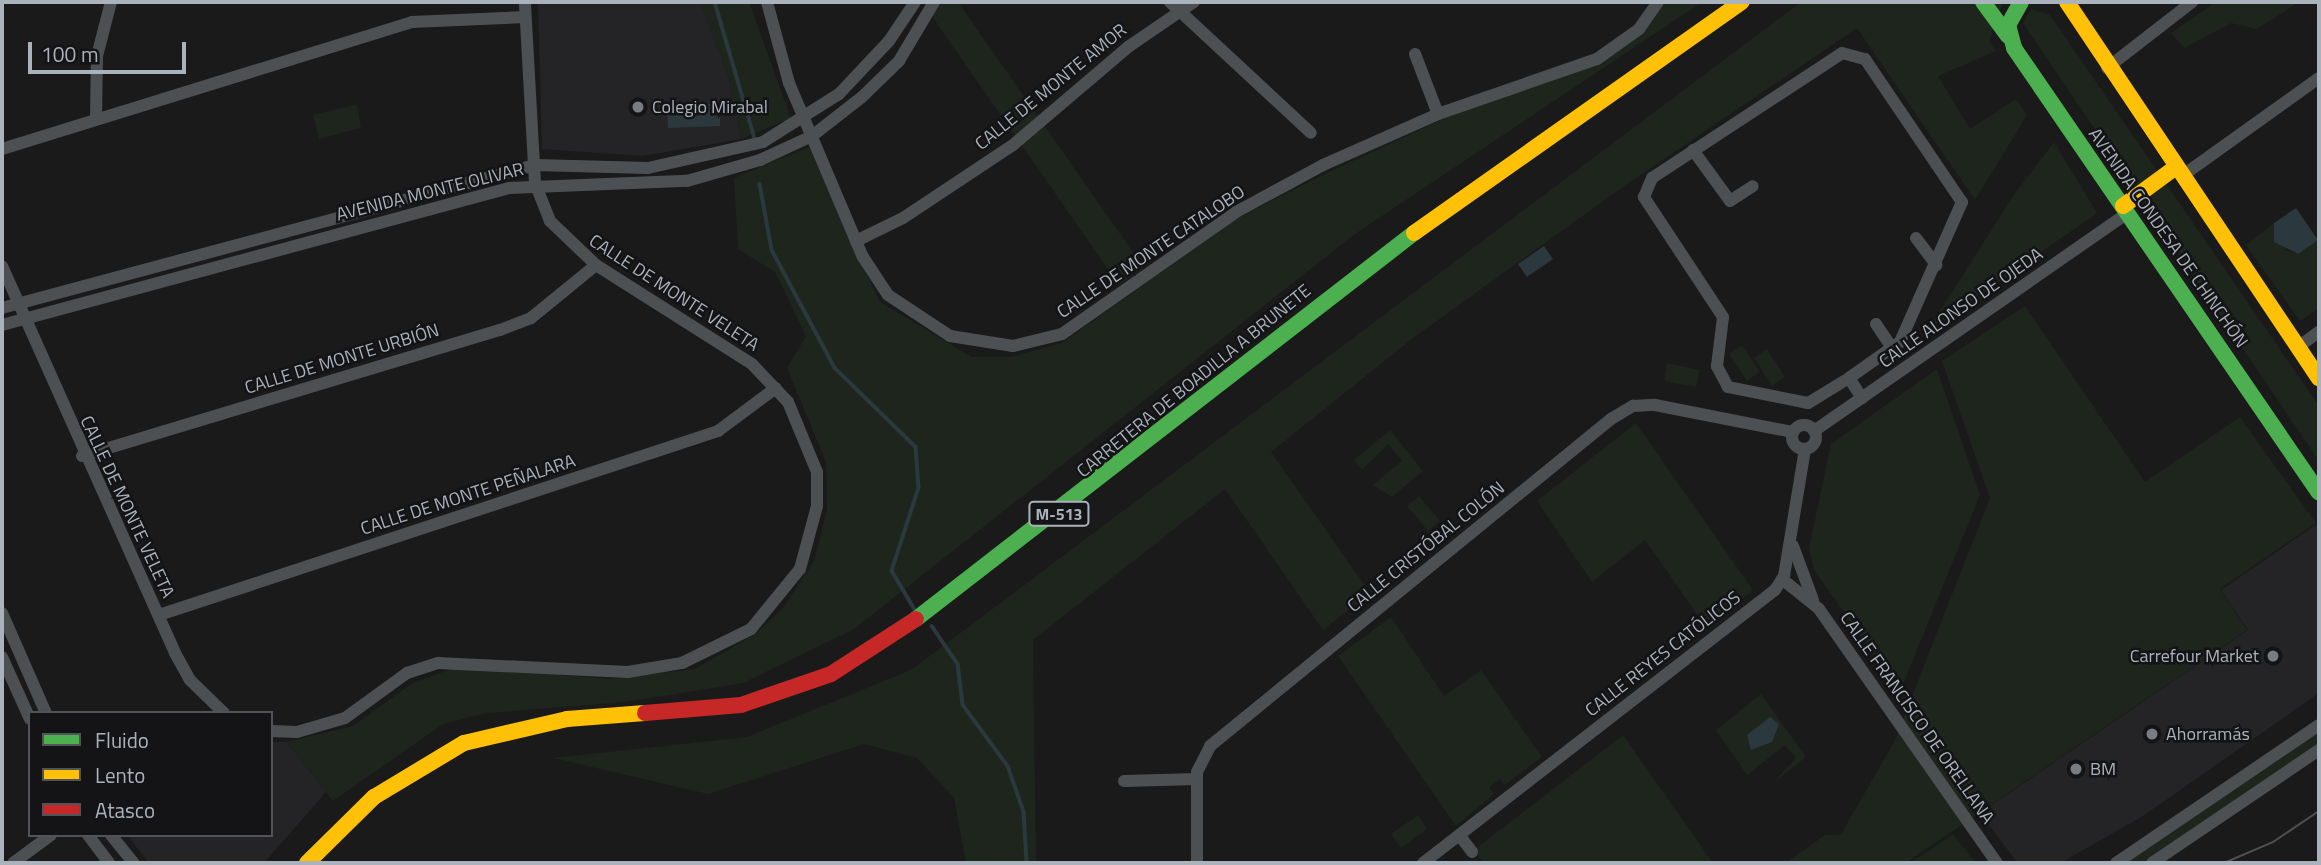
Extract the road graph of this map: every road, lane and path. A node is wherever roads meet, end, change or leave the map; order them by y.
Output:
1 (111, 2) edge
2 (525, 2) edge
3 (767, 2) edge
4 (915, 2) edge
5 (934, 2) edge
6 (1195, 2) edge
7 (1658, 2) edge
8 (1742, 2) edge
9 (1983, 2) edge
10 (2021, 2) edge
11 (2067, 2) edge
12 (2192, 2) edge
13 (1174, 6) edge
14 (525, 17) junction
15 (2008, 36) junction
16 (1415, 54) dead end
17 (2107, 68) junction
18 (2319, 78) edge
19 (1438, 114) junction
20 (805, 116) junction
21 (96, 119) junction
22 (1311, 133) dead end
23 (812, 136) junction
24 (2, 149) edge
25 (1693, 150) junction
26 (535, 165) junction
27 (2179, 172) junction
28 (536, 183) junction
29 (1753, 187) dead end
30 (2125, 209) junction
31 (293, 230) junction
32 (266, 237) junction
33 (1916, 238) dead end
34 (856, 241) junction
35 (297, 245) junction
36 (271, 253) junction
37 (596, 265) junction
38 (1936, 265) junction
39 (2, 266) edge
40 (18, 304) junction
41 (2, 308) edge
42 (25, 320) junction
43 (1876, 324) dead end
44 (2, 325) edge
45 (2319, 332) edge
46 (2298, 347) junction
47 (1892, 348) junction
48 (2319, 377) edge
49 (1849, 378) junction
50 (776, 388) junction
51 (1862, 398) junction
52 (1814, 431) junction
53 (1793, 432) junction
54 (1805, 449) junction
55 (82, 456) junction
56 (2319, 493) edge
57 (1791, 538) junction
58 (1783, 578) junction
59 (1803, 591) junction
60 (1761, 600) junction
61 (2, 613) edge
62 (159, 615) junction
63 (2, 657) edge
64 (45, 711) edge
65 (221, 711) edge
66 (28, 715) edge
67 (2319, 725) edge
68 (273, 731) edge
69 (2319, 750) edge
70 (1197, 779) junction
71 (1124, 781) dead end
72 (1460, 836) junction
73 (48, 837) edge
74 (89, 837) edge
75 (112, 837) edge
76 (98, 849) junction
77 (1472, 852) dead end
78 (13, 863) edge
79 (109, 863) edge
80 (134, 863) edge
81 (307, 863) edge
82 (1197, 863) edge
83 (1423, 863) edge
84 (1997, 863) edge
85 (2116, 863) edge
86 (2152, 863) edge

1 - 21 street
2 - 14 street, CALLE DE MONTE VELETA
3 - 20 street, CALLE DE MONTE CATALOBO
4 - 20 street, AVENIDA MONTE OLIVAR
5 - 23 street, AVENIDA MONTE OLIVAR
6 - 13 street, CALLE DE MONTE AMOR
7 - 19 street, CALLE DE MONTE CATALOBO
8 - 81 main road, CARRETERA DE BOADILLA A BRUNETE / M-513
9 - 15 main road, AVENIDA CONDESA DE CHINCHÓN
10 - 15 main road
11 - 17 main road
12 - 17 street
13 - 22 street
13 - 34 street, CALLE DE MONTE AMOR
14 - 21 street
14 - 26 street, CALLE DE MONTE VELETA
15 - 30 main road, AVENIDA CONDESA DE CHINCHÓN
16 - 19 street
17 - 27 main road
18 - 27 street
19 - 34 street, CALLE DE MONTE CATALOBO
20 - 23 street, CALLE DE MONTE CATALOBO
20 - 26 street, AVENIDA MONTE OLIVAR
21 - 24 street
23 - 28 street, AVENIDA MONTE OLIVAR
23 - 34 street, CALLE DE MONTE CATALOBO
25 - 29 street
25 - 38 street
25 - 49 street
26 - 28 street, CALLE DE MONTE VELETA
26 - 31 street, AVENIDA MONTE OLIVAR
27 - 30 main road
27 - 46 main road
28 - 35 street, AVENIDA MONTE OLIVAR
28 - 37 street, CALLE DE MONTE VELETA
30 - 51 street, CALLE ALONSO DE OJEDA
30 - 56 main road, AVENIDA CONDESA DE CHINCHÓN
31 - 32 street, AVENIDA MONTE OLIVAR
31 - 35 street
32 - 36 street
32 - 40 street, AVENIDA MONTE OLIVAR
33 - 38 street
35 - 36 street, AVENIDA MONTE OLIVAR
36 - 42 street, AVENIDA MONTE OLIVAR
37 - 50 street, CALLE DE MONTE VELETA
37 - 55 street, CALLE DE MONTE URBIÓN
38 - 47 street
39 - 40 street, CALLE DE MONTE VELETA
40 - 41 street, AVENIDA MONTE OLIVAR
40 - 42 street, CALLE DE MONTE VELETA
42 - 44 street, AVENIDA MONTE OLIVAR
42 - 55 street, CALLE DE MONTE VELETA
43 - 47 street
45 - 46 street
46 - 48 main road
47 - 49 street
49 - 51 street
50 - 62 street, CALLE DE MONTE PEÑALARA
50 - 68 street, CALLE DE MONTE VELETA
51 - 52 street, CALLE ALONSO DE OJEDA
52 - 53 street
52 - 54 street
53 - 54 street
53 - 70 street, CALLE CRISTÓBAL COLÓN
54 - 57 street
55 - 62 street, CALLE DE MONTE VELETA
57 - 58 street
57 - 59 street
58 - 59 street
58 - 60 street, CALLE REYES CATÓLICOS
59 - 60 street
59 - 84 street, CALLE FRANCISCO DE ORELLANA
60 - 72 street, CALLE REYES CATÓLICOS
61 - 64 street
62 - 65 street, CALLE DE MONTE VELETA
63 - 66 street
67 - 85 street
69 - 86 street
70 - 71 street
70 - 82 street, CALLE CRISTÓBAL COLÓN
72 - 77 street
72 - 83 street, CALLE REYES CATÓLICOS
73 - 78 street
74 - 76 street
75 - 76 street
75 - 80 street
76 - 79 street

